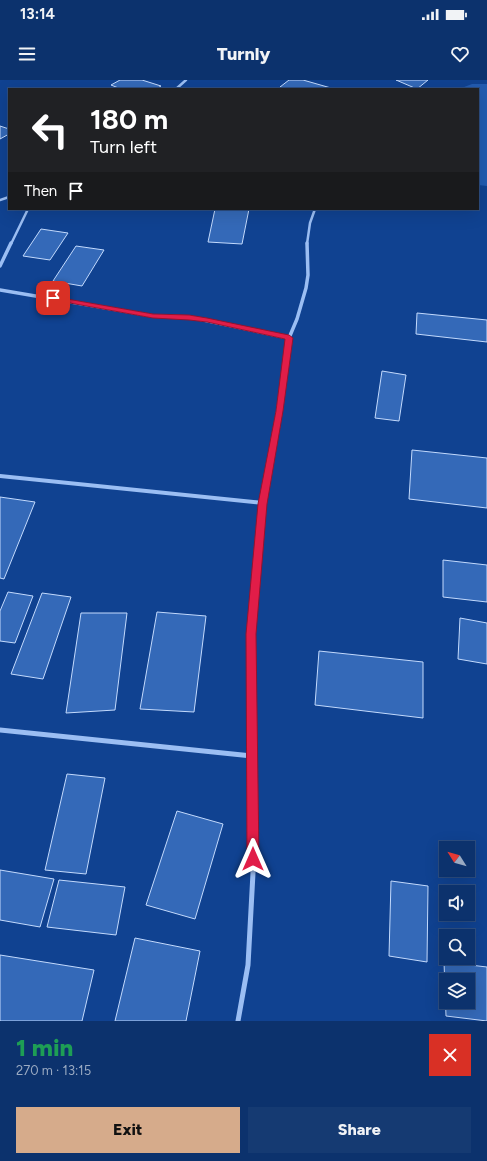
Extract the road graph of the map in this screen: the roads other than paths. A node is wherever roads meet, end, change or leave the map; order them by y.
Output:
1 (186, 80) edge
2 (177, 88) edge
3 (28, 210) edge
4 (315, 210) edge
5 (0, 266) edge
6 (0, 290) edge
7 (289, 338) junction
8 (0, 476) edge
9 (263, 504) junction
10 (0, 730) edge
11 (252, 756) junction
12 (238, 1021) edge

1 - 2 street
3 - 5 street
4 - 7 street
6 - 7 street
7 - 9 street
8 - 9 street
9 - 11 street
10 - 11 street
11 - 12 street

